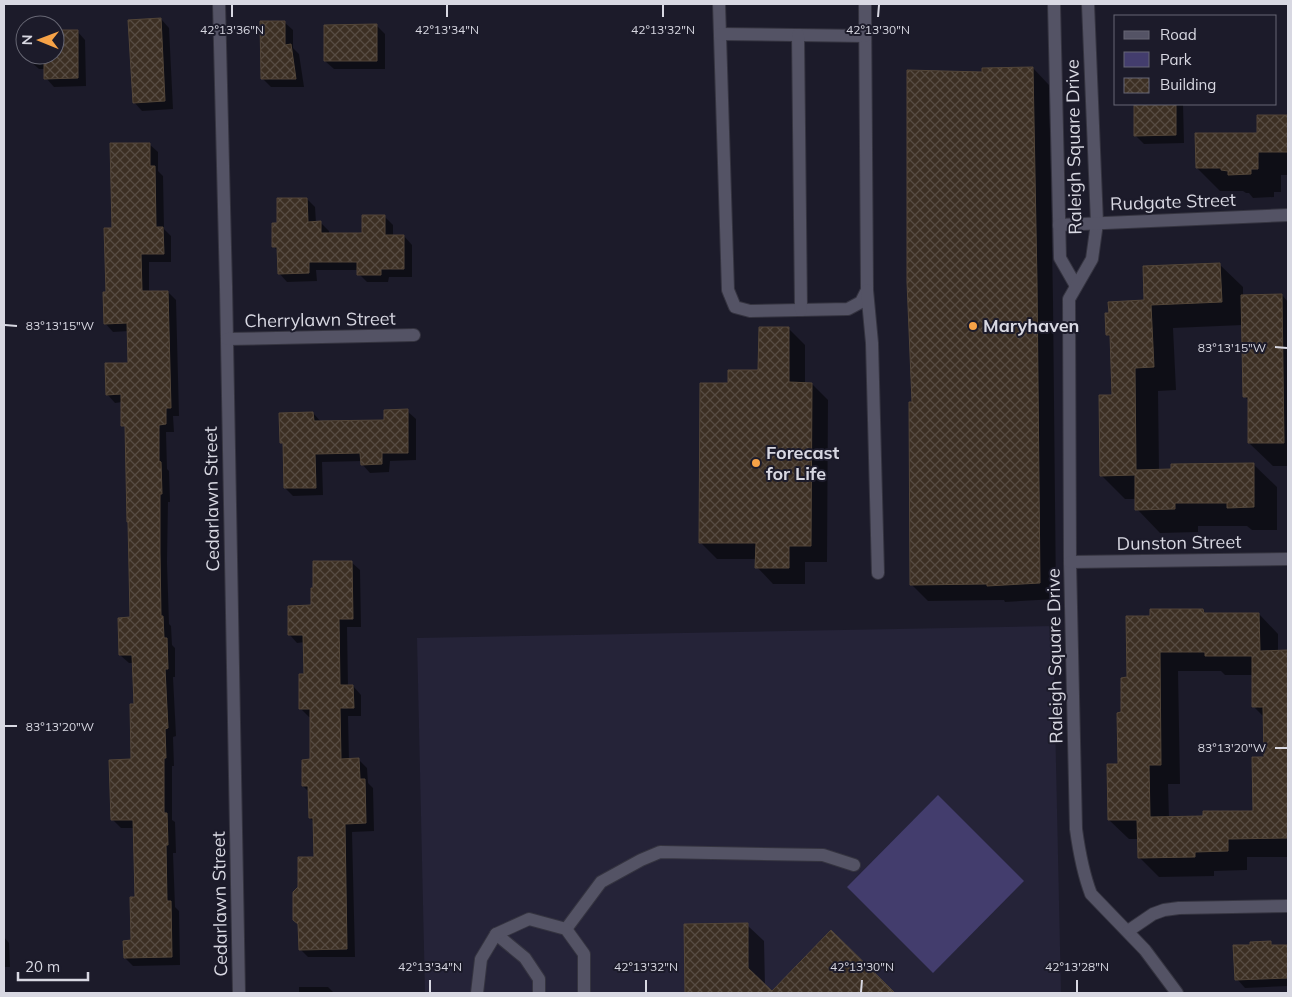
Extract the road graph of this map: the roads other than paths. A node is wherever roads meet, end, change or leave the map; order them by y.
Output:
1 (219, 4) edge
2 (719, 4) edge
3 (865, 4) edge
4 (1054, 4) edge
5 (1088, 4) edge
6 (720, 34) junction
7 (798, 35) junction
8 (865, 36) junction
9 (1288, 214) edge
10 (1097, 223) junction
11 (1059, 225) junction
12 (1076, 286) junction
13 (867, 290) junction
14 (801, 310) junction
15 (414, 335) dead end
16 (227, 340) junction
17 (1288, 559) edge
18 (1070, 562) junction
19 (878, 573) dead end
20 (854, 865) dead end
21 (1288, 906) edge
22 (566, 929) junction
23 (1128, 931) junction
24 (496, 934) junction
25 (239, 993) edge
26 (477, 993) edge
27 (539, 993) edge
28 (584, 993) edge
29 (1177, 993) edge

1 - 16 street, Cedarlawn Street
2 - 6 street
3 - 8 street
4 - 11 street, Raleigh Square Drive
5 - 10 street, Raleigh Square Drive
6 - 7 street
6 - 14 street
7 - 8 street
7 - 14 street
8 - 13 street
9 - 10 street, Rudgate Street
10 - 11 street, Rudgate Street
10 - 12 street, Raleigh Square Drive
11 - 12 street, Raleigh Square Drive
12 - 18 street, Raleigh Square Drive
13 - 14 street
13 - 19 street
15 - 16 street, Cherrylawn Street
16 - 25 street, Cedarlawn Street
17 - 18 street, Dunston Street
18 - 23 street, Raleigh Square Drive
20 - 22 street
21 - 23 street
22 - 24 street
22 - 28 street
23 - 29 street, Raleigh Square Drive
24 - 26 street
24 - 27 street

